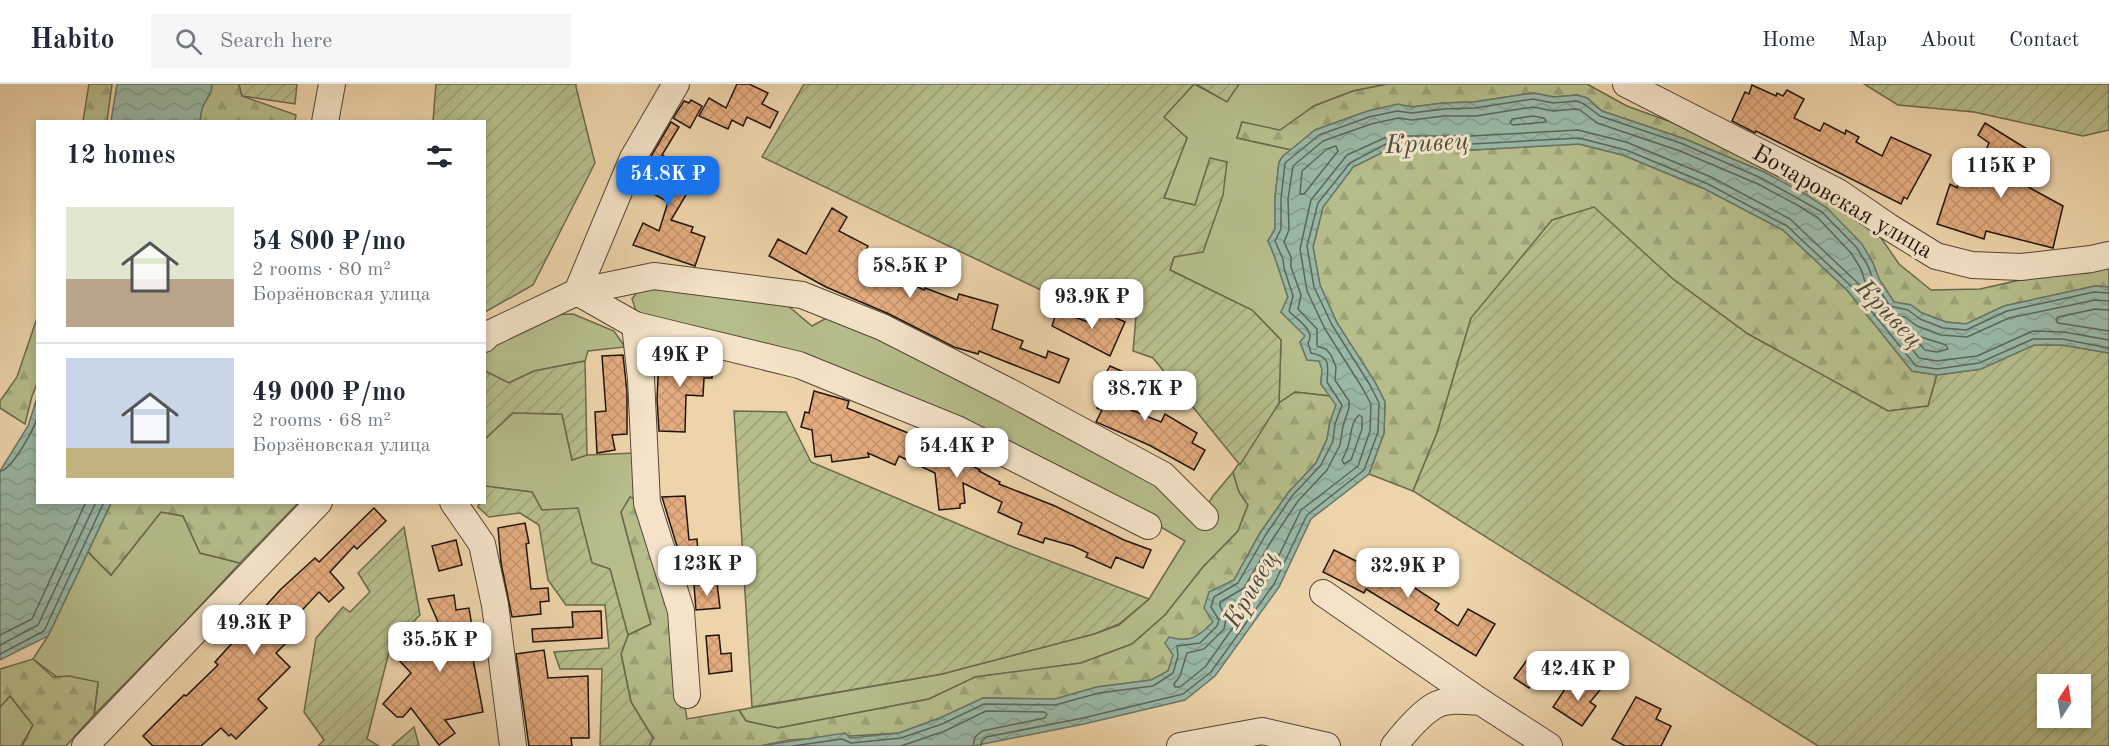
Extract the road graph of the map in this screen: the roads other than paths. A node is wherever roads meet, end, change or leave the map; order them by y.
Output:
1 (332, 84) edge
2 (676, 84) edge
3 (1626, 84) edge
4 (325, 120) edge
5 (2109, 255) edge
6 (577, 292) junction
7 (635, 325) junction
8 (486, 337) edge
9 (317, 504) edge
10 (454, 504) edge
11 (1205, 517) dead end
12 (1148, 525) dead end
13 (1323, 592) dead end
14 (687, 695) dead end
15 (1481, 702) junction
16 (1263, 739) edge
17 (85, 746) edge
18 (513, 746) edge
19 (1180, 746) edge
20 (1328, 746) edge
21 (1394, 746) edge
22 (1549, 746) edge

1 - 4 street
2 - 6 street
3 - 5 street, Бочаровская улица
6 - 7 street
6 - 8 street
6 - 11 street
7 - 12 street
7 - 14 street
9 - 17 street
10 - 18 street
13 - 15 street
15 - 21 street
15 - 22 street
16 - 19 street
16 - 20 street

